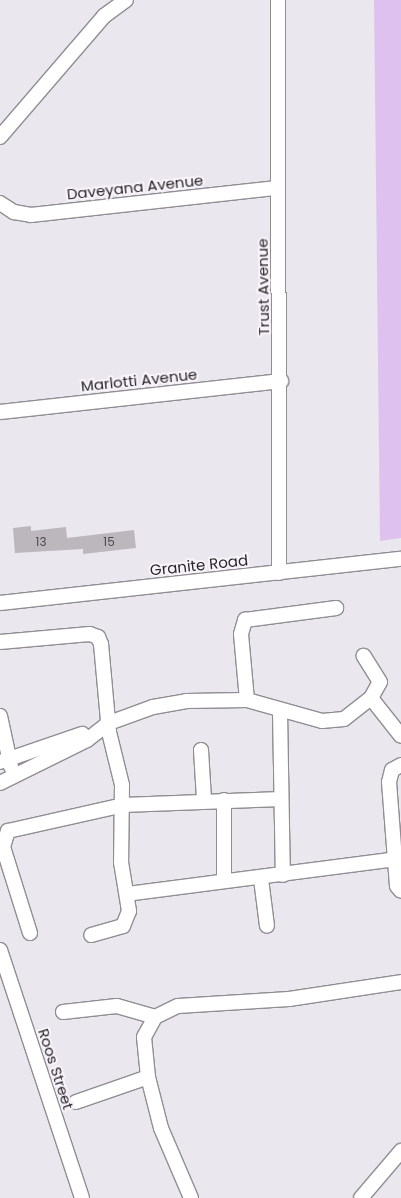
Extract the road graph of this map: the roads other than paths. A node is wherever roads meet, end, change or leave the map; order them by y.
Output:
1 (126, 0) edge
2 (278, 0) edge
3 (0, 137) edge
4 (277, 188) junction
5 (0, 203) edge
6 (281, 381) junction
7 (0, 412) edge
8 (401, 559) edge
9 (279, 573) junction
10 (0, 603) edge
11 (336, 608) dead end
12 (0, 642) edge
13 (364, 656) dead end
14 (371, 698) junction
15 (247, 700) junction
16 (280, 711) junction
17 (0, 716) edge
18 (109, 723) junction
19 (96, 732) junction
20 (401, 736) edge
21 (201, 750) dead end
22 (5, 760) edge
23 (401, 765) edge
24 (14, 777) junction
25 (0, 782) edge
26 (204, 800) junction
27 (224, 800) junction
28 (281, 800) junction
29 (123, 805) junction
30 (395, 859) junction
31 (282, 875) junction
32 (224, 879) junction
33 (261, 879) junction
34 (401, 891) edge
35 (127, 894) junction
36 (267, 926) dead end
37 (30, 933) dead end
38 (91, 935) dead end
39 (0, 950) edge
40 (401, 982) edge
41 (63, 1012) dead end
42 (155, 1017) junction
43 (148, 1077) junction
44 (76, 1102) dead end
45 (401, 1151) edge
46 (82, 1198) edge
47 (191, 1198) edge
48 (361, 1198) edge

1 - 3 street
2 - 4 street, Trust Avenue
4 - 5 street, Daveyana Avenue
4 - 6 street, Trust Avenue
6 - 7 street, Marlotti Avenue
6 - 9 street, Trust Avenue
8 - 9 street, Granite Road
9 - 10 street, Granite Road
11 - 15 street
12 - 18 street
13 - 14 street
14 - 16 street
14 - 20 street
15 - 16 street
15 - 18 street
16 - 28 street
17 - 22 street
18 - 19 street
18 - 29 street
19 - 22 street
19 - 24 street
21 - 26 street
22 - 24 street
23 - 30 street
24 - 25 street
26 - 27 street
26 - 29 street
27 - 28 street
27 - 32 street
28 - 31 street
29 - 35 street
29 - 37 street
30 - 31 street
30 - 34 street
31 - 33 street
32 - 33 street
32 - 35 street
33 - 36 street
35 - 38 street
39 - 46 street, Roos Street
40 - 42 street
41 - 42 street
42 - 43 street
43 - 44 street
43 - 47 street
45 - 48 street

